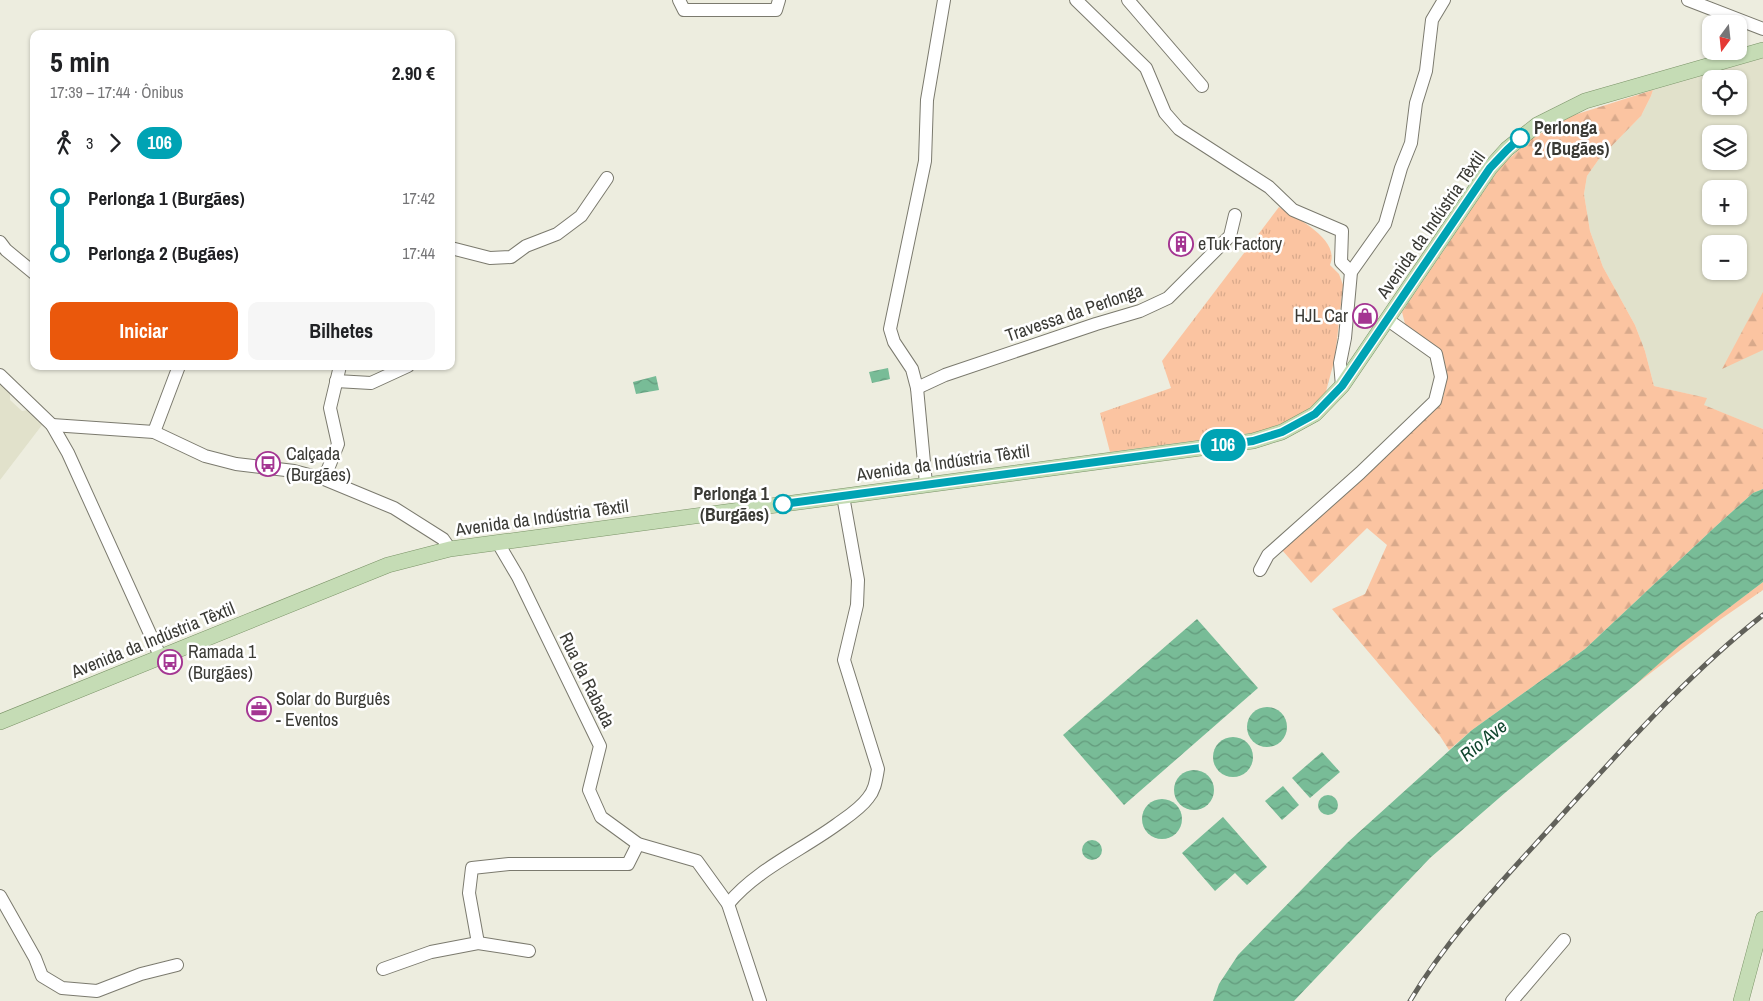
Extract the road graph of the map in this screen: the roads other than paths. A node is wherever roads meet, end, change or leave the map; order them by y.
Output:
1 (679, 0) edge
2 (779, 0) edge
3 (944, 0) edge
4 (1128, 0) edge
5 (1444, 0) edge
6 (1688, 0) edge
7 (1082, 2) edge
8 (1763, 29) edge
9 (1763, 50) edge
10 (1202, 86) dead end
11 (607, 178) dead end
12 (1235, 215) dead end
13 (0, 242) edge
14 (455, 249) edge
15 (30, 270) edge
16 (1351, 272) junction
17 (1388, 320) junction
18 (177, 370) edge
19 (339, 370) edge
20 (400, 370) edge
21 (0, 376) edge
22 (336, 381) junction
23 (1342, 386) junction
24 (917, 388) junction
25 (52, 426) junction
26 (154, 432) junction
27 (324, 479) junction
28 (926, 484) junction
29 (844, 496) junction
30 (498, 543) junction
31 (450, 549) junction
32 (1260, 570) dead end
33 (161, 658) junction
34 (0, 722) edge
35 (638, 844) junction
36 (0, 896) edge
37 (728, 904) junction
38 (1763, 919) edge
39 (1564, 940) dead end
40 (478, 943) junction
41 (529, 951) dead end
42 (177, 965) dead end
43 (383, 969) dead end
44 (760, 1001) edge
45 (1512, 1001) edge
46 (1741, 1001) edge

1 - 2 street
3 - 24 street
4 - 10 street
5 - 16 street
6 - 8 street
7 - 16 street
9 - 17 main road, Avenida da Indústria Têxtil
11 - 14 street
12 - 24 street, Travessa da Perlonga
13 - 15 street
16 - 23 street
17 - 23 main road, Avenida da Indústria Têxtil
17 - 32 street
18 - 26 street
19 - 22 street
20 - 22 street
21 - 25 street
22 - 27 street
23 - 28 main road, Avenida da Indústria Têxtil
24 - 28 street
25 - 26 street
25 - 33 street
26 - 27 street
27 - 31 street
28 - 29 main road, Avenida da Indústria Têxtil
29 - 30 main road, Avenida da Indústria Têxtil
29 - 37 street
30 - 31 main road, Avenida da Indústria Têxtil
30 - 35 street, Rua da Rabada
31 - 33 main road, Avenida da Indústria Têxtil
33 - 34 main road, Avenida da Indústria Têxtil
35 - 37 street, Rua da Rabada
35 - 40 street
36 - 42 street
37 - 44 street, Rua da Rabada
38 - 46 main road
39 - 45 street
40 - 41 street
40 - 43 street

